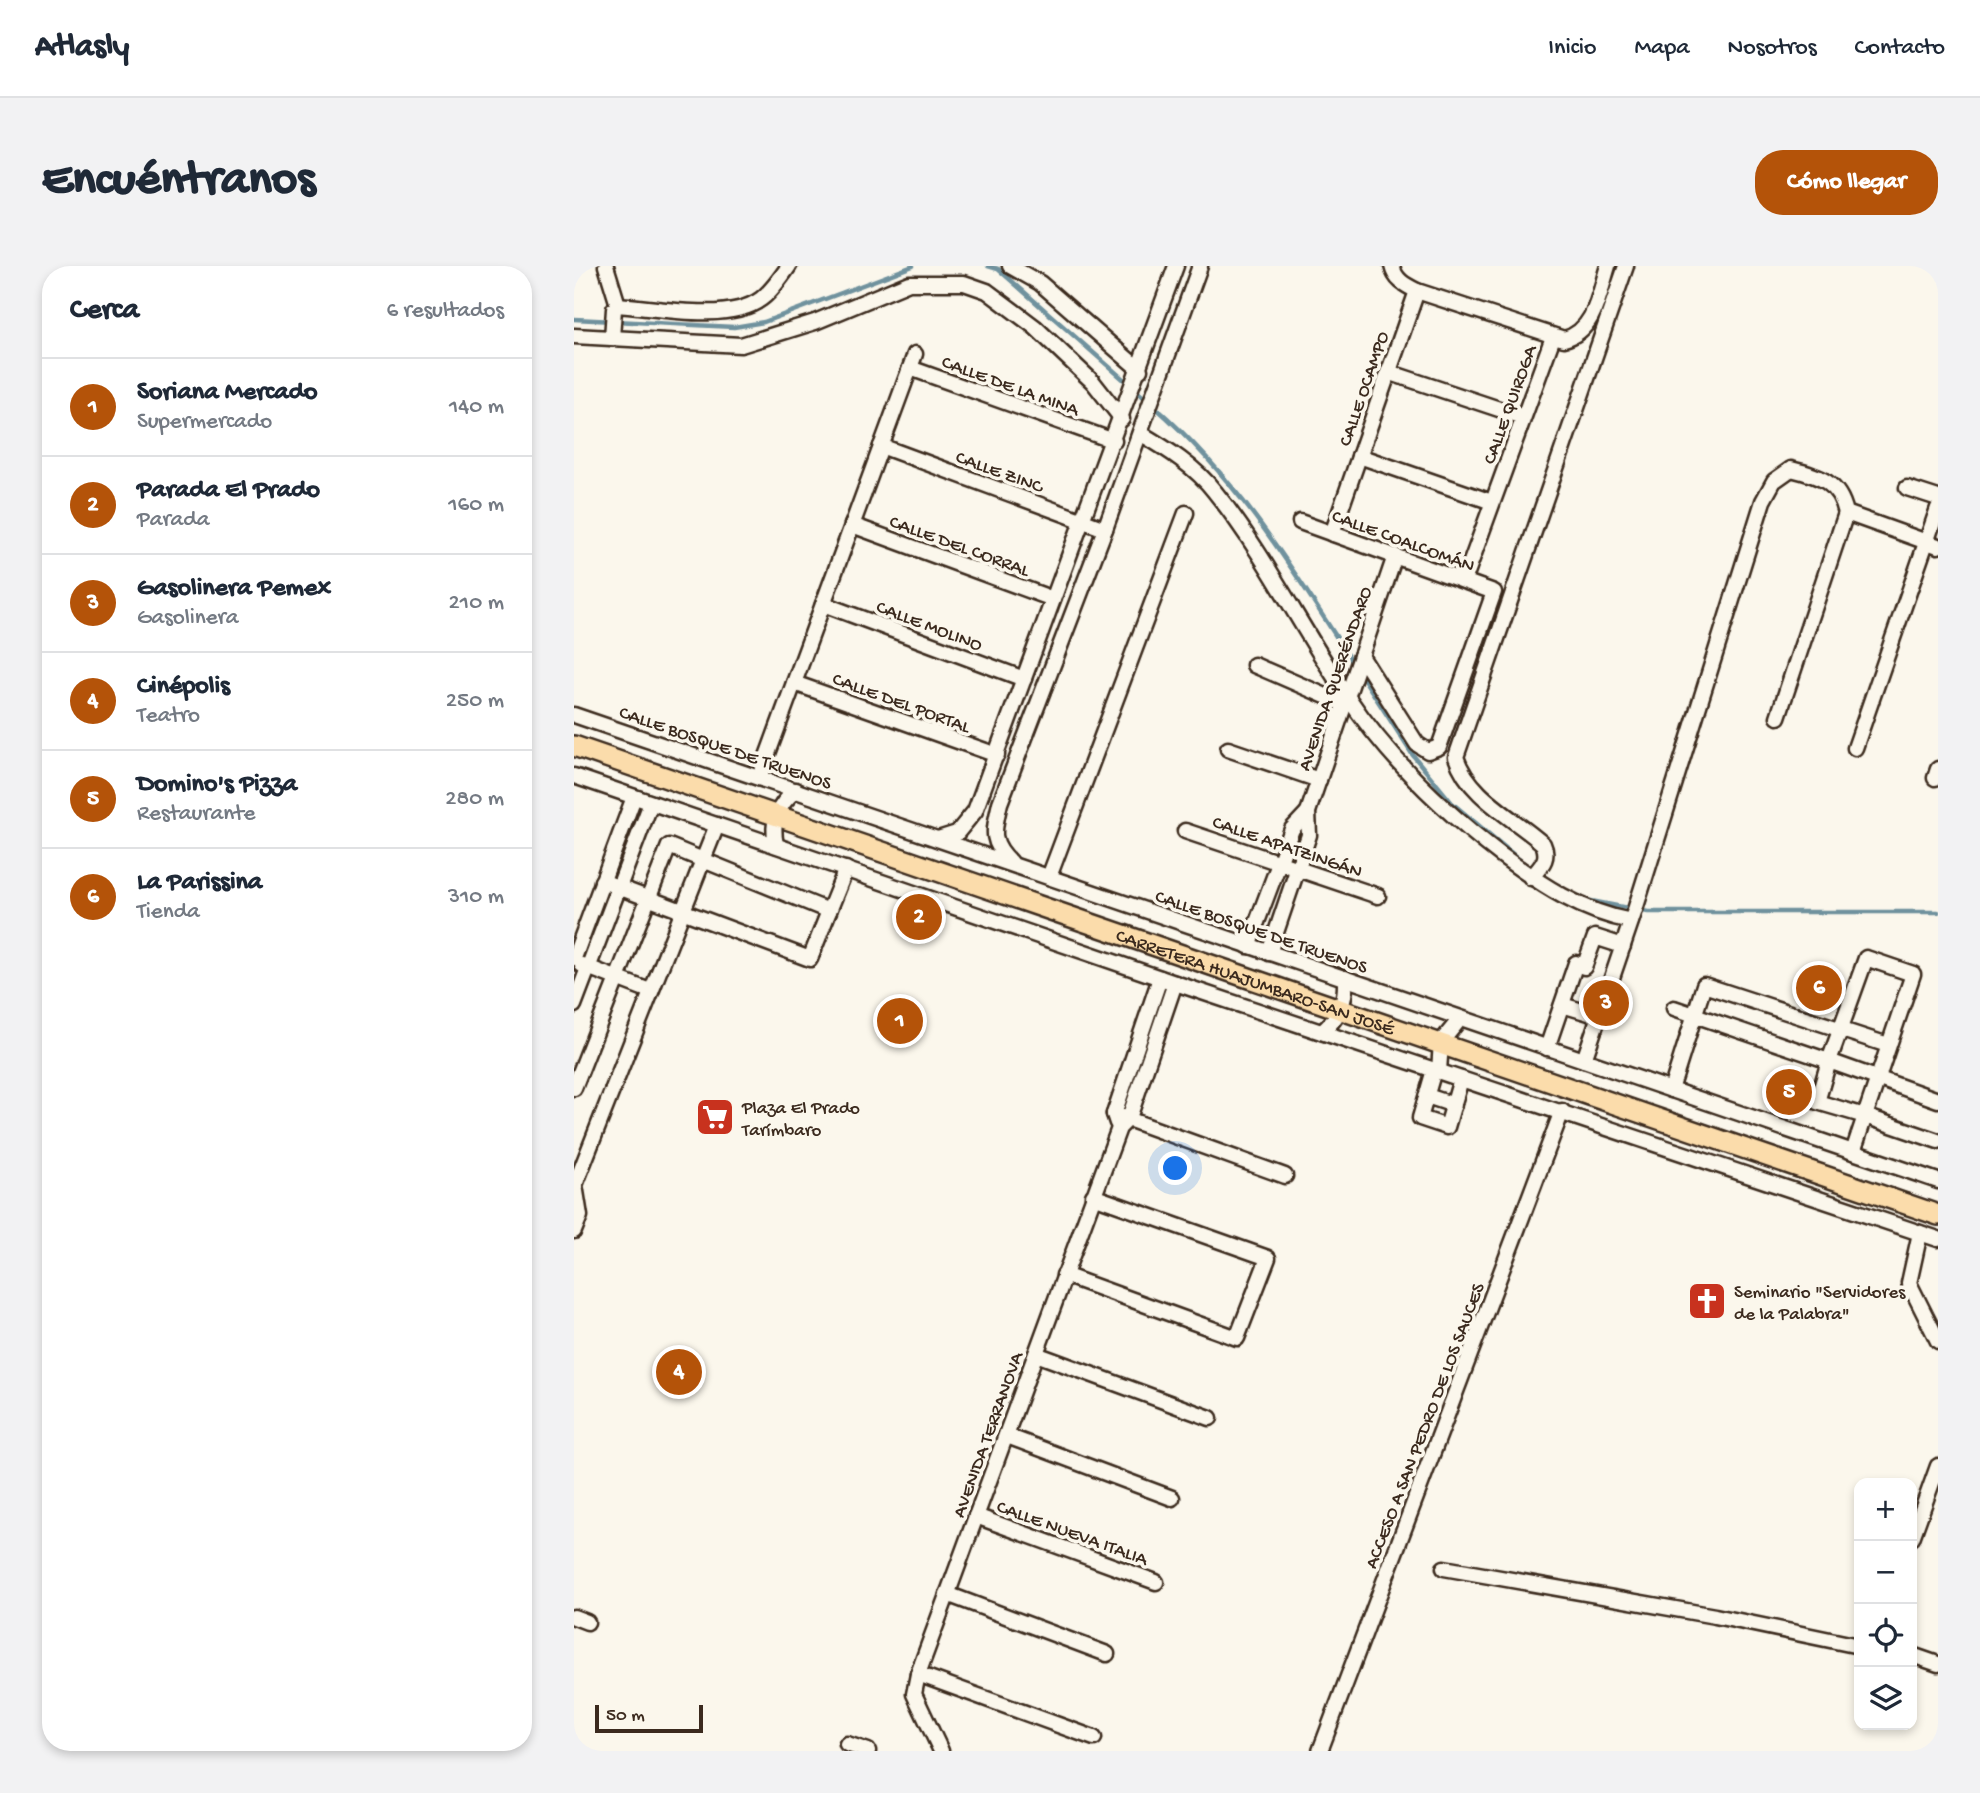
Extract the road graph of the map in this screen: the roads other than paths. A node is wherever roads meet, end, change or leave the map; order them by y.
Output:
1 (606, 266) edge
2 (789, 266) edge
3 (1010, 266) edge
4 (1175, 266) edge
5 (1200, 266) edge
6 (1392, 266) edge
7 (1608, 266) edge
8 (1626, 266) edge
9 (1417, 291) junction
10 (616, 307) junction
11 (574, 336) edge
12 (612, 336) junction
13 (1553, 337) junction
14 (915, 354) dead end
15 (909, 368) junction
16 (1388, 372) junction
17 (1138, 376) junction
18 (1124, 412) junction
19 (1523, 417) junction
20 (1142, 426) junction
21 (1114, 441) junction
22 (881, 446) junction
23 (1359, 456) junction
24 (1907, 488) dead end
25 (1938, 498) edge
26 (1492, 502) junction
27 (1938, 508) edge
28 (1186, 513) dead end
29 (1846, 513) junction
30 (1083, 521) junction
31 (1300, 522) dead end
32 (852, 525) junction
33 (1105, 529) junction
34 (1332, 534) junction
35 (1932, 544) edge
36 (1395, 556) junction
37 (1464, 581) junction
38 (1054, 599) junction
39 (823, 604) junction
40 (1359, 661) junction
41 (1254, 665) dead end
42 (1024, 679) junction
43 (794, 683) junction
44 (1347, 696) junction
45 (574, 715) edge
46 (1778, 717) dead end
47 (574, 746) edge
48 (1855, 748) dead end
49 (1228, 749) dead end
50 (997, 755) junction
51 (574, 776) edge
52 (759, 778) junction
53 (1319, 780) junction
54 (796, 790) junction
55 (981, 796) junction
56 (634, 797) junction
57 (651, 803) junction
58 (1000, 803) junction
59 (1308, 812) junction
60 (775, 814) junction
61 (717, 825) junction
62 (1185, 831) dead end
63 (937, 839) junction
64 (776, 845) junction
65 (703, 860) junction
66 (1278, 863) junction
67 (1014, 865) junction
68 (846, 869) junction
69 (1298, 869) junction
70 (1533, 876) junction
71 (1049, 877) junction
72 (602, 881) junction
73 (620, 886) junction
74 (647, 895) junction
75 (1378, 897) dead end
76 (683, 910) junction
77 (829, 911) junction
78 (1633, 916) junction
79 (1248, 946) junction
80 (1623, 946) junction
81 (1269, 953) junction
82 (574, 960) edge
83 (588, 968) junction
84 (1160, 978) junction
85 (1345, 978) junction
86 (616, 979) junction
87 (1175, 983) junction
88 (650, 990) junction
89 (574, 1005) edge
90 (1562, 1005) junction
91 (1342, 1008) junction
92 (1674, 1008) dead end
93 (1599, 1016) junction
94 (1695, 1016) junction
95 (1460, 1019) junction
96 (1840, 1028) junction
97 (1322, 1032) junction
98 (1441, 1042) junction
99 (1888, 1045) junction
100 (1547, 1048) junction
101 (1584, 1060) junction
102 (1829, 1062) junction
103 (1436, 1071) junction
104 (1461, 1079) junction
105 (1877, 1079) junction
106 (574, 1088) edge
107 (1671, 1090) junction
108 (1427, 1096) junction
109 (1938, 1100) edge
110 (1454, 1105) junction
111 (1562, 1111) junction
112 (1865, 1116) junction
113 (1121, 1120) junction
114 (1938, 1140) edge
115 (1853, 1152) junction
116 (580, 1158) edge
117 (1285, 1176) dead end
118 (1938, 1181) edge
119 (575, 1185) edge
120 (1093, 1196) junction
121 (1938, 1215) edge
122 (574, 1231) edge
123 (1920, 1233) junction
124 (1938, 1239) edge
125 (1064, 1275) junction
126 (1938, 1342) edge
127 (1036, 1354) junction
128 (1210, 1418) dead end
129 (1007, 1436) junction
130 (1938, 1466) edge
131 (1172, 1498) dead end
132 (976, 1516) junction
133 (1917, 1524) edge
134 (1444, 1568) dead end
135 (1156, 1582) dead end
136 (947, 1594) junction
137 (1854, 1645) edge
138 (1107, 1654) dead end
139 (1917, 1658) edge
140 (1938, 1664) edge
141 (918, 1674) junction
142 (1094, 1738) dead end
143 (848, 1744) dead end
144 (868, 1751) edge
145 (942, 1751) edge
146 (1320, 1751) edge

1 - 10 street
2 - 10 street
3 - 17 street
4 - 17 street
5 - 20 street
6 - 9 street
7 - 13 street, CALLE QUIROGA
8 - 70 street
9 - 13 street
9 - 16 street, CALLE OCAMPO
10 - 12 street
11 - 12 street
12 - 18 street
13 - 19 street, CALLE QUIROGA
14 - 15 street, CALLE DE LA MINA
15 - 21 street, CALLE DE LA MINA
15 - 22 street
16 - 19 street
16 - 23 street, CALLE OCAMPO
17 - 18 street
18 - 21 street
19 - 26 street, CALLE QUIROGA
20 - 33 street
20 - 44 street
21 - 30 street
22 - 30 street, CALLE ZINC
22 - 32 street
23 - 26 street
23 - 34 street, CALLE OCAMPO
24 - 25 street
26 - 37 street, CALLE QUIROGA
27 - 35 street
28 - 71 street
29 - 35 street
29 - 46 street
29 - 78 street
30 - 33 street, CALLE ZINC
30 - 38 street
31 - 34 street, CALLE COALCOMÁN
32 - 38 street, CALLE DEL CORRAL
32 - 39 street
33 - 58 street
34 - 36 street, CALLE COALCOMÁN
35 - 48 street
36 - 37 street, CALLE COALCOMÁN
36 - 40 street, AVENIDA QUERÉNDARO
37 - 40 street, CALLE COALCOMÁN
38 - 42 street
39 - 42 street, CALLE MOLINO
39 - 43 street
40 - 44 street, AVENIDA QUERÉNDARO
41 - 44 street
42 - 50 street
43 - 50 street, CALLE DEL PORTAL
43 - 52 street
44 - 53 street, AVENIDA QUERÉNDARO
44 - 70 street
45 - 52 street, CALLE BOSQUE DE TRUENOS
47 - 60 main road, CARRETERA HUAJUMBARO-SAN JOSÉ
49 - 53 street
50 - 55 street
51 - 56 street
52 - 54 street, CALLE BOSQUE DE TRUENOS
53 - 59 street, AVENIDA QUERÉNDARO
54 - 60 street
54 - 63 street, CALLE BOSQUE DE TRUENOS
55 - 58 street
55 - 63 street
56 - 57 street
56 - 72 street
57 - 61 street
57 - 73 street
58 - 67 street
59 - 66 street, AVENIDA QUERÉNDARO
59 - 69 street, AVENIDA QUERÉNDARO
60 - 64 street
60 - 91 main road, CARRETERA HUAJUMBARO-SAN JOSÉ
61 - 64 street
61 - 65 street
62 - 66 street, CALLE APATZINGÁN
63 - 67 street, CALLE BOSQUE DE TRUENOS
64 - 68 street
65 - 74 street
65 - 76 street
65 - 77 street
66 - 69 street, CALLE APATZINGÁN
66 - 79 street, AVENIDA QUERÉNDARO
67 - 71 street, CALLE BOSQUE DE TRUENOS
68 - 77 street
68 - 84 street
69 - 75 street, CALLE APATZINGÁN
69 - 81 street, AVENIDA QUERÉNDARO
70 - 78 street
71 - 79 street, CALLE BOSQUE DE TRUENOS
72 - 73 street
72 - 82 street
73 - 74 street
73 - 83 street
74 - 76 street
74 - 86 street
76 - 77 street
76 - 88 street
78 - 80 street
79 - 81 street, CALLE BOSQUE DE TRUENOS
80 - 90 street
80 - 93 street
81 - 85 street, CALLE BOSQUE DE TRUENOS
82 - 83 street
83 - 86 street
83 - 89 street
84 - 87 street
84 - 113 street, AVENIDA TERRANOVA
85 - 91 street
85 - 95 street, CALLE BOSQUE DE TRUENOS
86 - 88 street
86 - 106 street
87 - 97 street
87 - 113 street, AVENIDA TERRANOVA
88 - 116 street
90 - 93 street
90 - 100 street
91 - 97 street
91 - 98 main road, CARRETERA HUAJUMBARO-SAN JOSÉ
92 - 94 street
93 - 101 street
94 - 96 street
94 - 102 street
94 - 107 street
95 - 98 street
95 - 100 street, CALLE BOSQUE DE TRUENOS
96 - 99 street
96 - 99 street
96 - 102 street
97 - 103 street
98 - 103 street
98 - 121 main road, CARRETERA HUAJUMBARO-SAN JOSÉ
99 - 105 street
100 - 101 street, CALLE BOSQUE DE TRUENOS
101 - 107 street, CALLE BOSQUE DE TRUENOS
102 - 105 street
102 - 112 street
103 - 104 street
103 - 108 street
104 - 110 street
104 - 111 street
105 - 109 street
105 - 112 street
107 - 115 street, CALLE BOSQUE DE TRUENOS
108 - 110 street
108 - 110 street
111 - 123 street
111 - 146 street, ACCESO A SAN PEDRO DE LOS SAUCES
112 - 114 street
112 - 115 street
113 - 117 street
113 - 120 street, AVENIDA TERRANOVA
115 - 118 street, CALLE BOSQUE DE TRUENOS
116 - 119 street
119 - 122 street
120 - 125 street, AVENIDA TERRANOVA
120 - 125 street
123 - 124 street
123 - 126 street
125 - 127 street, AVENIDA TERRANOVA
127 - 128 street
127 - 129 street, AVENIDA TERRANOVA
129 - 131 street
129 - 132 street, AVENIDA TERRANOVA
130 - 133 street
132 - 135 street, CALLE NUEVA ITALIA
132 - 136 street, AVENIDA TERRANOVA
134 - 137 street
136 - 138 street
136 - 141 street, AVENIDA TERRANOVA
139 - 140 street
141 - 142 street
141 - 145 street, AVENIDA TERRANOVA
143 - 144 street

